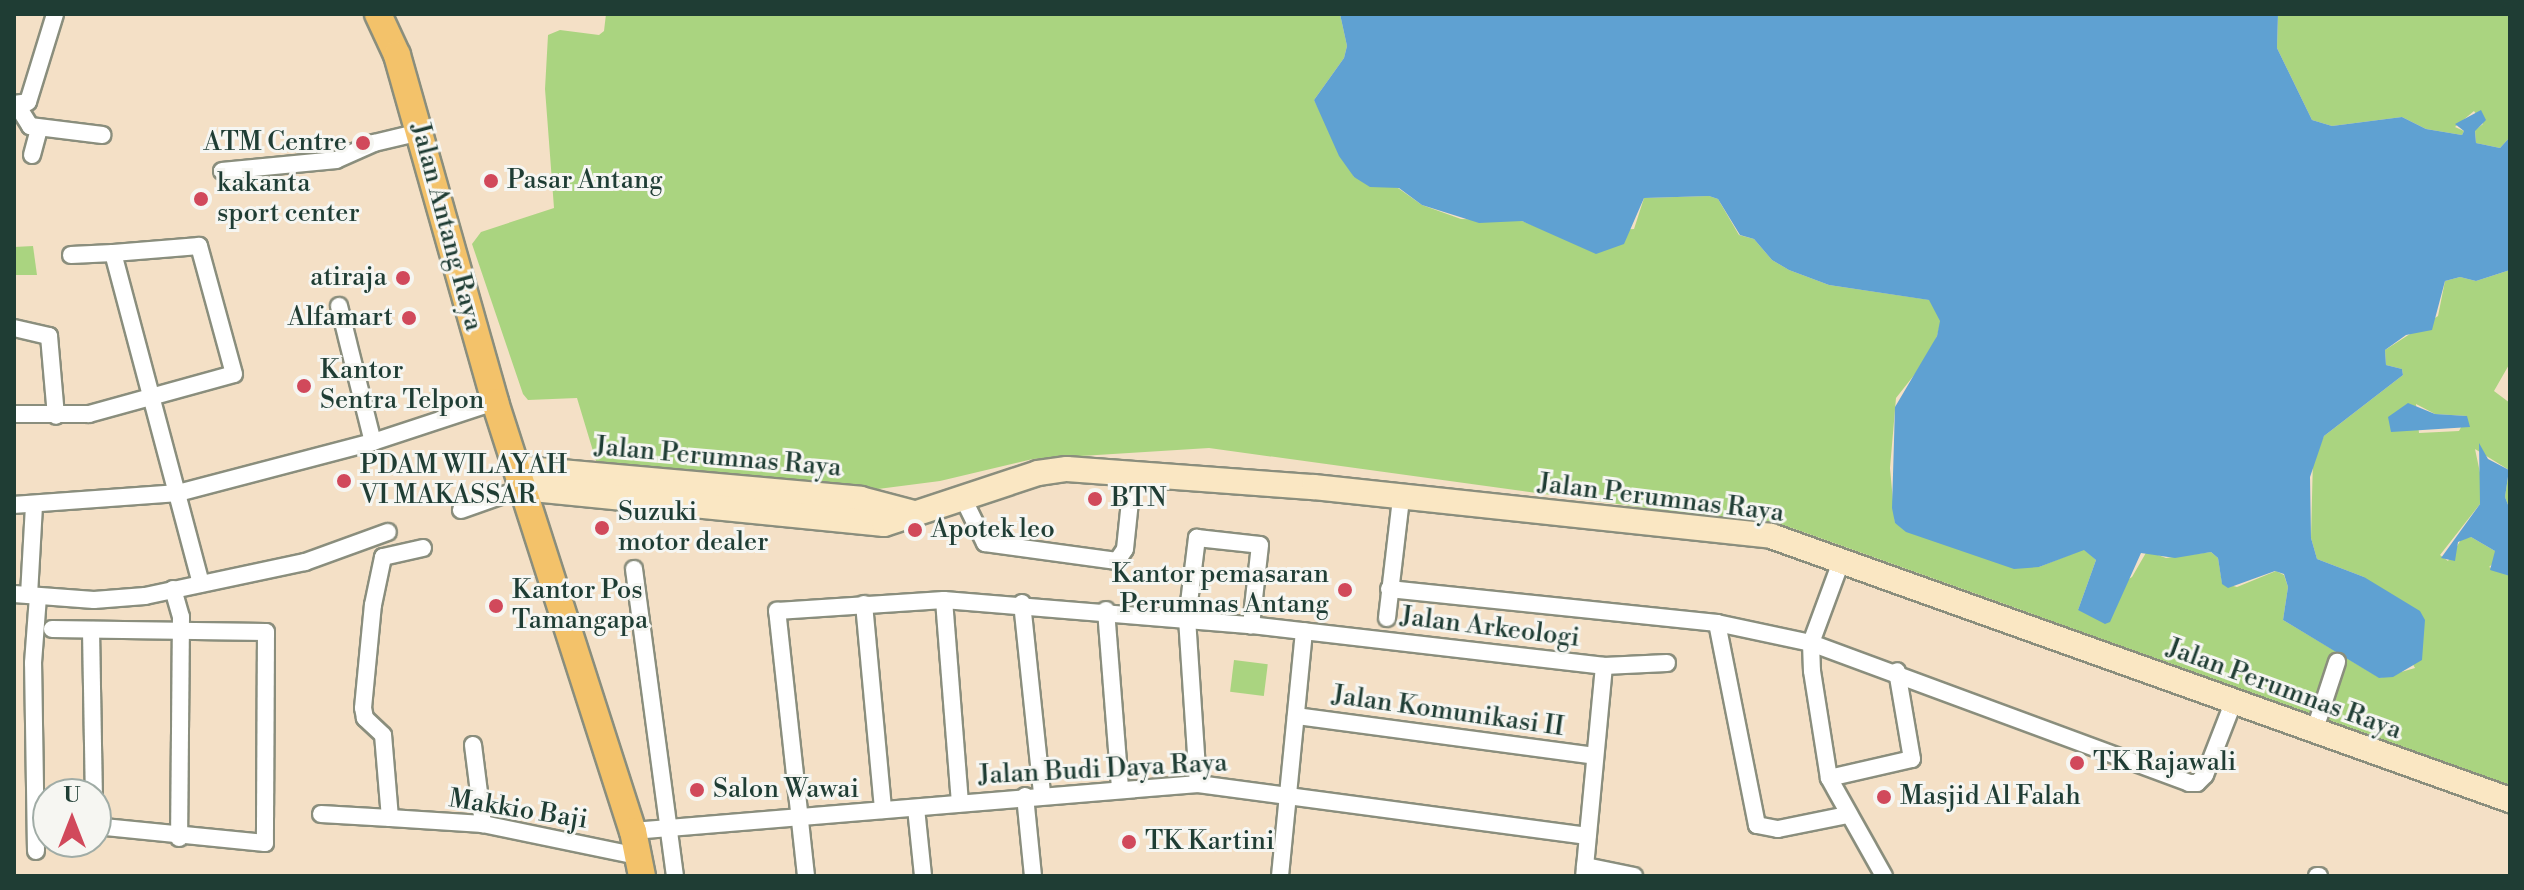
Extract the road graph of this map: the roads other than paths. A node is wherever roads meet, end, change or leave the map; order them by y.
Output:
1 (55, 14) edge
2 (379, 14) edge
3 (16, 104) edge
4 (39, 128) junction
5 (420, 132) junction
6 (102, 135) dead end
7 (32, 155) dead end
8 (222, 171) dead end
9 (113, 253) junction
10 (71, 255) dead end
11 (339, 306) dead end
12 (14, 328) edge
13 (151, 399) junction
14 (495, 402) junction
15 (14, 414) edge
16 (56, 416) junction
17 (373, 442) junction
18 (1133, 473) junction
19 (519, 478) junction
20 (178, 493) junction
21 (1401, 498) junction
22 (964, 500) junction
23 (14, 505) edge
24 (34, 506) junction
25 (461, 510) dead end
26 (388, 532) dead end
27 (423, 548) dead end
28 (1842, 559) junction
29 (634, 569) dead end
30 (201, 584) junction
31 (1389, 589) junction
32 (174, 594) junction
33 (31, 600) edge
34 (944, 600) junction
35 (1022, 603) junction
36 (864, 604) junction
37 (1106, 610) junction
38 (1387, 618) dead end
39 (1187, 619) junction
40 (1717, 623) junction
41 (181, 624) junction
42 (1251, 625) junction
43 (52, 629) dead end
44 (91, 630) junction
45 (1304, 631) junction
46 (1811, 643) junction
47 (2337, 662) dead end
48 (1667, 663) dead end
49 (1604, 666) junction
50 (1897, 671) junction
51 (2233, 703) junction
52 (1296, 716) junction
53 (2314, 732) junction
54 (473, 745) dead end
55 (1594, 756) junction
56 (35, 778) edge
57 (94, 778) edge
58 (1829, 778) junction
59 (1198, 784) junction
60 (1120, 788) junction
61 (1288, 792) junction
62 (1034, 795) junction
63 (2510, 800) edge
64 (960, 803) junction
65 (916, 808) junction
66 (883, 810) junction
67 (321, 814) dead end
68 (1847, 815) junction
69 (390, 818) junction
70 (799, 818) junction
71 (483, 824) junction
72 (668, 826) junction
73 (112, 828) edge
74 (1588, 836) junction
75 (179, 838) junction
76 (638, 854) edge
77 (1585, 871) edge
78 (675, 876) edge
79 (806, 876) edge
80 (923, 876) edge
81 (1033, 876) edge
82 (1283, 876) edge
83 (1634, 876) edge
84 (1884, 876) edge

1 - 3 street
2 - 5 main road, Jalan Antang Raya
3 - 4 street
4 - 6 street
4 - 7 street
5 - 8 street
5 - 14 main road, Jalan Antang Raya
9 - 10 street
9 - 13 street
9 - 13 street
11 - 17 street
12 - 16 street
13 - 16 street
13 - 20 street
14 - 17 street
14 - 19 main road, Jalan Antang Raya
15 - 16 street
17 - 20 street
18 - 21 street, Jalan Perumnas Raya
18 - 22 street, Jalan Perumnas Raya
18 - 22 street
19 - 22 street, Jalan Perumnas Raya
19 - 25 street
19 - 76 main road, Jalan Antang Raya
20 - 24 street
20 - 30 street
21 - 28 street, Jalan Perumnas Raya
21 - 31 street
23 - 24 street
24 - 33 street
26 - 30 street
27 - 69 street
28 - 46 street
28 - 51 street, Jalan Perumnas Raya
29 - 72 street
30 - 32 street
31 - 38 street
31 - 40 street
32 - 33 street
32 - 41 street
33 - 56 street
34 - 35 street, Jalan Arkeologi
34 - 36 street, Jalan Arkeologi
34 - 64 street
35 - 37 street, Jalan Arkeologi
35 - 62 street
36 - 66 street
36 - 70 street, Jalan Arkeologi
37 - 39 street, Jalan Arkeologi
37 - 60 street
39 - 42 street, Jalan Arkeologi
39 - 42 street
39 - 59 street
40 - 46 street
40 - 68 street
41 - 44 street
41 - 75 street
41 - 75 street
42 - 45 street, Jalan Arkeologi
43 - 44 street
44 - 57 street
45 - 49 street, Jalan Arkeologi
45 - 52 street
46 - 50 street
46 - 58 street
47 - 53 street
48 - 49 street
49 - 55 street, Jalan Arkeologi
50 - 51 street
50 - 58 street
51 - 53 street, Jalan Perumnas Raya
52 - 55 street, Jalan Komunikasi II
52 - 61 street
53 - 63 street, Jalan Perumnas Raya
54 - 71 street
55 - 74 street, Jalan Arkeologi
58 - 68 street
59 - 60 street, Jalan Budi Daya Raya
59 - 61 street, Jalan Budi Daya Raya
60 - 62 street, Jalan Budi Daya Raya
61 - 74 street, Jalan Budi Daya Raya
61 - 82 street
62 - 64 street, Jalan Budi Daya Raya
62 - 81 street
64 - 65 street, Jalan Budi Daya Raya
65 - 66 street, Jalan Budi Daya Raya
65 - 80 street
66 - 70 street, Jalan Budi Daya Raya
67 - 69 street, Makkio Baji
68 - 84 street
69 - 71 street, Makkio Baji
70 - 72 street, Jalan Budi Daya Raya
70 - 79 street
71 - 76 street, Makkio Baji
72 - 76 street, Makkio Baji
72 - 78 street
73 - 75 street
74 - 77 street, Jalan Arkeologi
77 - 83 street

